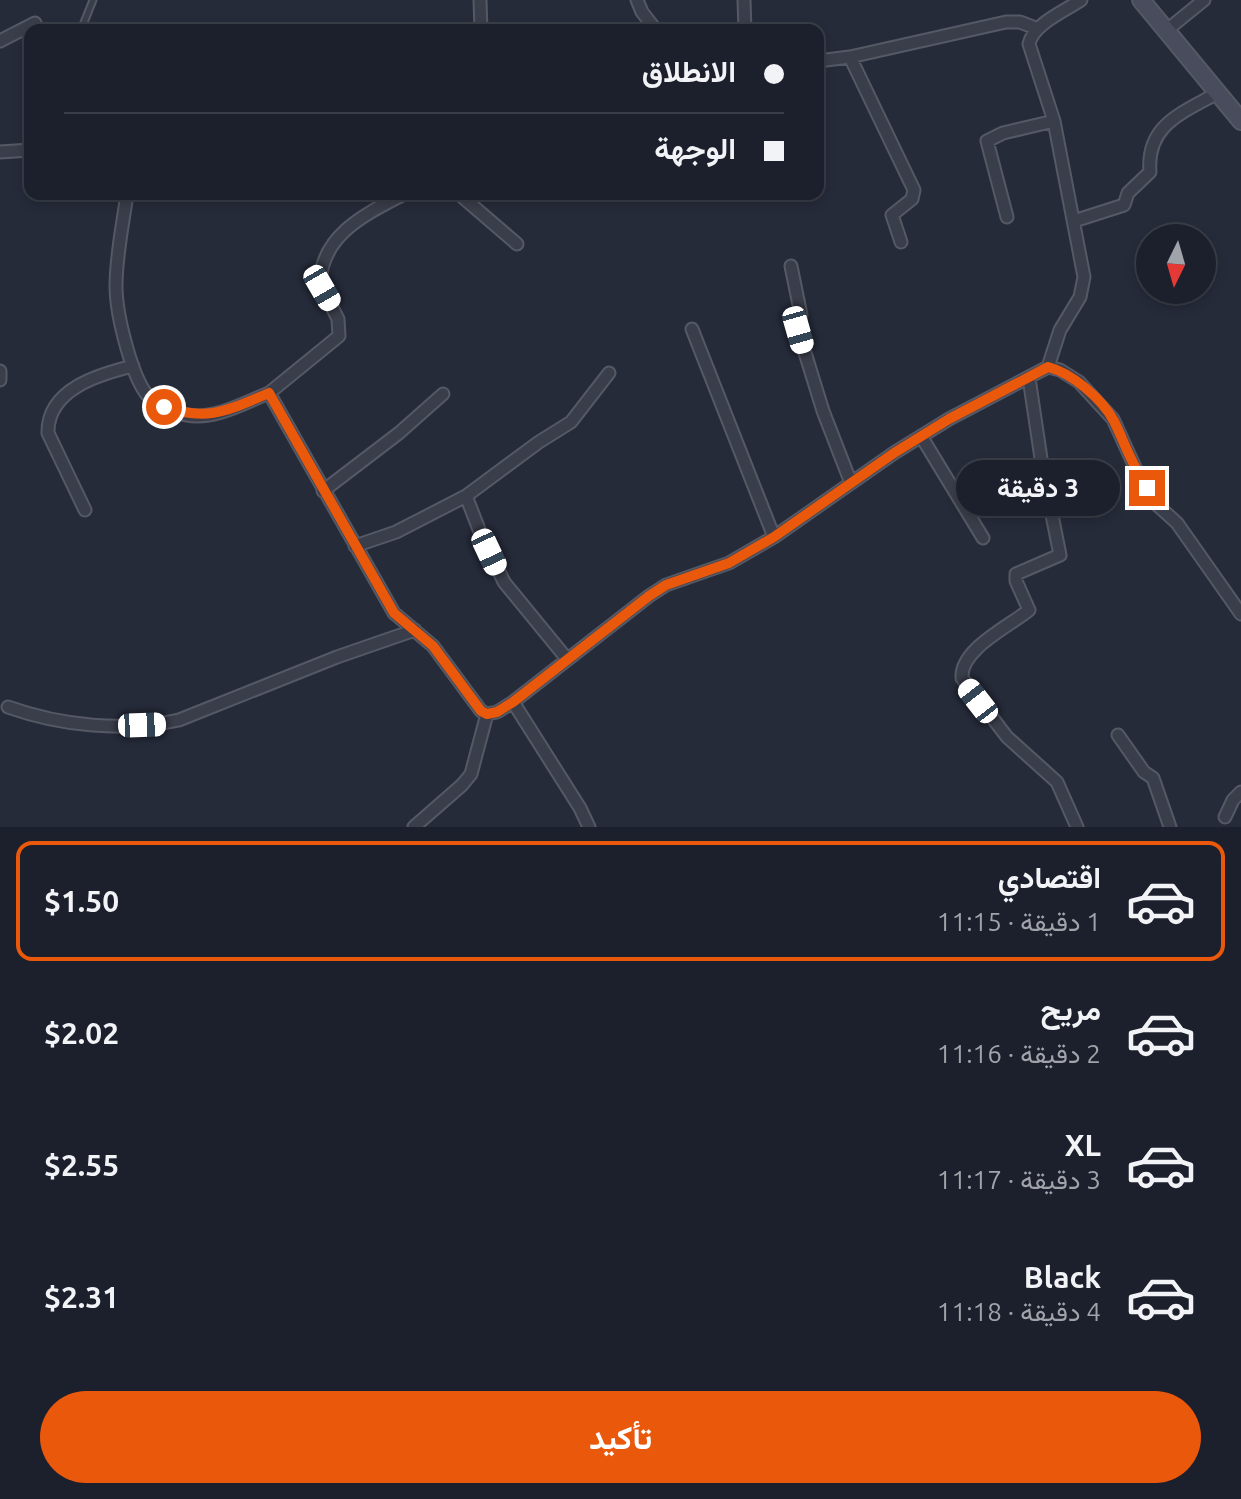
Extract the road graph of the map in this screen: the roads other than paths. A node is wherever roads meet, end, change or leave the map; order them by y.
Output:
1 (93, 0) edge
2 (480, 0) edge
3 (637, 0) edge
4 (744, 0) edge
5 (1081, 0) edge
6 (1141, 0) edge
7 (1204, 0) edge
8 (83, 24) edge
9 (481, 24) edge
10 (651, 24) edge
11 (745, 24) edge
12 (24, 29) edge
13 (1038, 29) junction
14 (1167, 30) junction
15 (0, 41) edge
16 (850, 57) junction
17 (824, 60) edge
18 (1219, 92) junction
19 (1054, 121) junction
20 (1241, 121) edge
21 (24, 150) edge
22 (0, 152) edge
23 (126, 200) edge
24 (393, 200) edge
25 (466, 200) edge
26 (1007, 217) dead end
27 (1074, 221) junction
28 (901, 242) dead end
29 (517, 244) dead end
30 (791, 266) dead end
31 (692, 329) dead end
32 (133, 366) junction
33 (1048, 367) junction
34 (0, 371) edge
35 (609, 373) dead end
36 (1029, 378) junction
37 (0, 380) edge
38 (269, 393) junction
39 (443, 394) dead end
40 (921, 436) junction
41 (851, 483) junction
42 (323, 491) junction
43 (466, 496) junction
44 (85, 510) dead end
45 (774, 537) junction
46 (983, 538) dead end
47 (355, 546) junction
48 (1241, 614) edge
49 (415, 630) junction
50 (567, 659) junction
51 (513, 702) junction
52 (8, 707) dead end
53 (487, 714) junction
54 (1118, 735) dead end
55 (1241, 792) edge
56 (1225, 817) dead end
57 (414, 827) edge
58 (589, 827) edge
59 (1077, 827) edge
60 (1170, 827) edge

1 - 8 lane
2 - 9 street
3 - 10 street
4 - 11 street
5 - 13 street
6 - 14 main road
7 - 14 street
12 - 15 street
13 - 16 street
13 - 19 street
14 - 18 main road
16 - 17 street
16 - 28 street
18 - 20 main road
18 - 27 street
19 - 26 street
19 - 27 street
21 - 22 street
23 - 32 street
24 - 38 street
25 - 29 street
27 - 33 street
30 - 41 street
31 - 45 street
32 - 38 street
32 - 44 street
33 - 36 street
33 - 48 street
34 - 37 street
35 - 43 street
36 - 40 street
36 - 59 street
38 - 42 street
39 - 42 street
40 - 41 street
40 - 46 street
41 - 45 street
42 - 47 street
43 - 47 street
43 - 50 street
45 - 50 street
47 - 49 street
49 - 52 street
49 - 53 street
50 - 51 street
51 - 53 street
51 - 58 street
53 - 57 street
54 - 60 street
55 - 56 street

